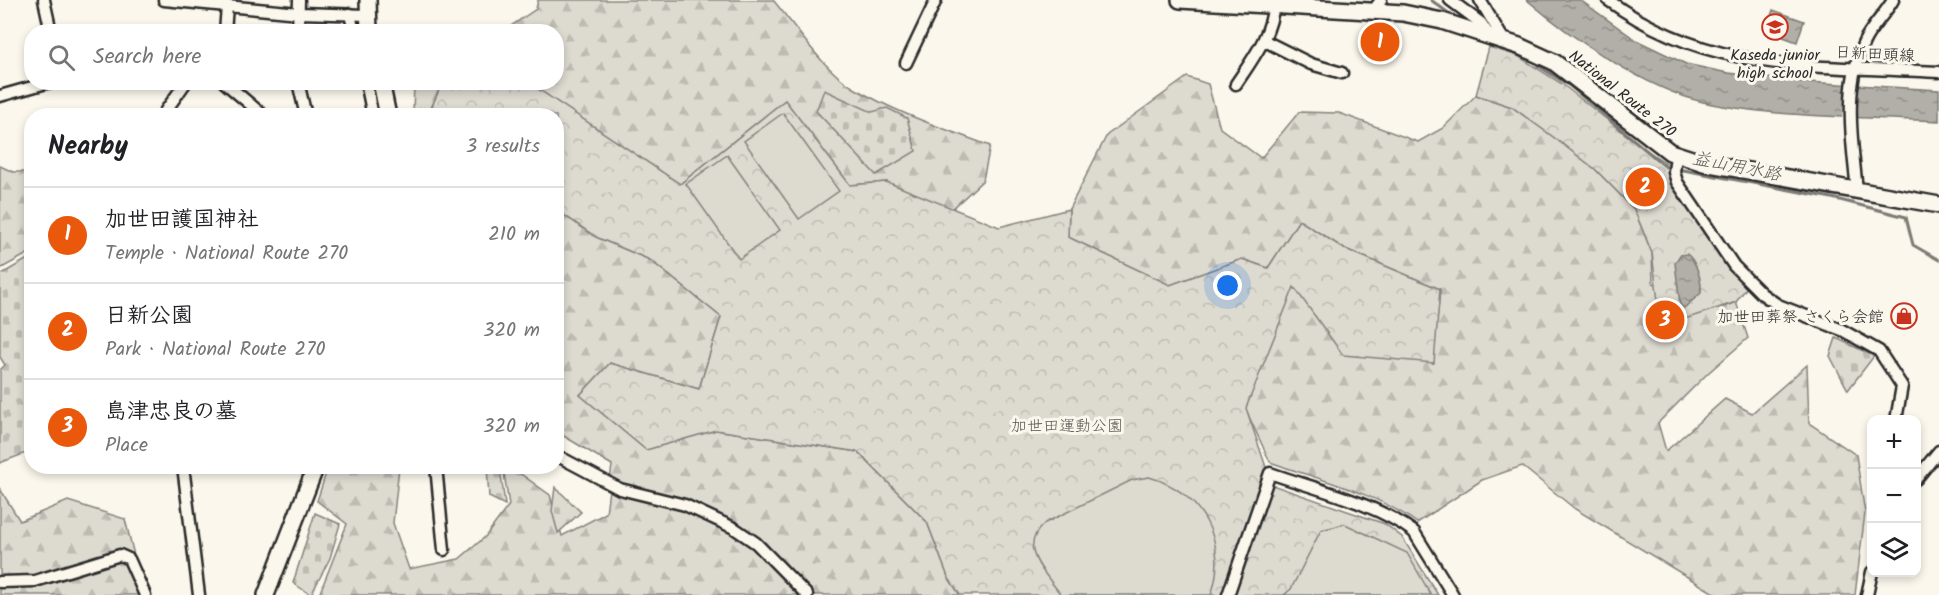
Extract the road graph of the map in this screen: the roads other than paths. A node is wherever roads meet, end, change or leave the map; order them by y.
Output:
1 (44, 0) edge
2 (165, 0) edge
3 (299, 0) edge
4 (936, 0) edge
5 (1180, 0) edge
6 (1450, 0) edge
7 (1480, 0) edge
8 (1608, 0) edge
9 (1893, 0) edge
10 (1274, 2) edge
11 (1377, 5) edge
12 (227, 6) junction
13 (368, 8) edge
14 (299, 13) junction
15 (350, 14) junction
16 (49, 24) edge
17 (226, 24) edge
18 (298, 24) edge
19 (352, 24) edge
20 (369, 24) edge
21 (1498, 40) junction
22 (1265, 41) junction
23 (906, 63) dead end
24 (1854, 70) junction
25 (1939, 72) edge
26 (1342, 73) dead end
27 (1236, 84) dead end
28 (24, 89) edge
29 (180, 90) edge
30 (233, 90) edge
31 (300, 90) edge
32 (368, 90) edge
33 (383, 90) edge
34 (0, 96) edge
35 (168, 108) edge
36 (255, 108) edge
37 (304, 108) edge
38 (371, 108) edge
39 (386, 108) edge
40 (1675, 162) junction
41 (1857, 190) junction
42 (1939, 205) edge
43 (1897, 415) edge
44 (1939, 451) edge
45 (564, 459) edge
46 (184, 474) edge
47 (313, 474) edge
48 (437, 474) edge
49 (1921, 474) edge
50 (444, 550) dead end
51 (1871, 577) edge
52 (0, 582) edge
53 (145, 595) edge
54 (199, 595) edge
55 (266, 595) edge
56 (807, 595) edge
57 (1228, 595) edge
58 (1454, 595) edge
59 (1867, 595) edge

1 - 16 street
2 - 12 street
3 - 14 street
4 - 23 street
5 - 10 highway, National Route 270
6 - 21 street
7 - 21 street
8 - 24 street, 日新田頭線
9 - 24 street
10 - 11 highway, National Route 270
10 - 22 street
11 - 21 highway, National Route 270
12 - 14 street
12 - 17 street
13 - 15 street
13 - 20 highway
14 - 15 street
14 - 18 street
15 - 19 street
21 - 40 highway, National Route 270
22 - 26 street
22 - 27 street
24 - 25 street, 日新田頭線
24 - 41 street
28 - 34 street
29 - 35 street
30 - 36 street
31 - 37 street
32 - 38 street
33 - 39 highway
40 - 41 highway, National Route 270
40 - 43 street
41 - 42 highway, National Route 270
44 - 49 street
45 - 56 street
46 - 54 street
47 - 55 highway
48 - 50 street
51 - 59 street
52 - 53 street
57 - 58 street

